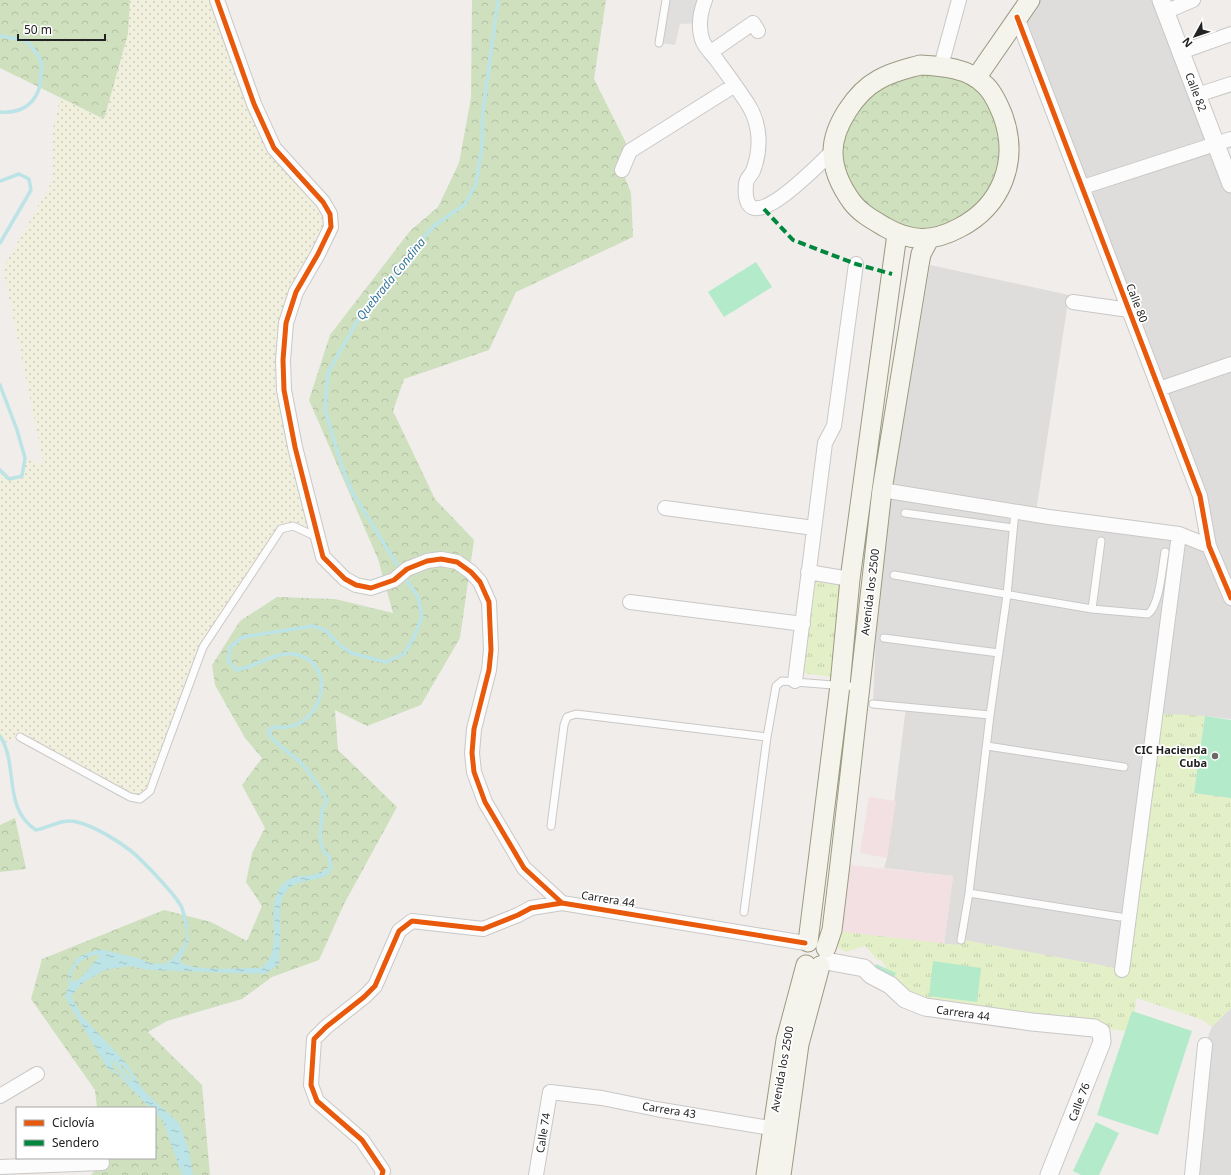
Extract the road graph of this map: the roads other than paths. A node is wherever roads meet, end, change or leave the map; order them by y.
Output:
1 (217, 0) edge
2 (666, 0) edge
3 (705, 0) edge
4 (959, 0) edge
5 (1030, 0) edge
6 (1193, 0) edge
7 (1163, 6) edge
8 (1017, 17) junction
9 (758, 31) dead end
10 (1231, 34) edge
11 (659, 43) dead end
12 (711, 52) junction
13 (1181, 52) junction
14 (941, 66) junction
15 (976, 78) junction
16 (1231, 84) edge
17 (735, 85) junction
18 (1197, 95) junction
19 (1224, 142) edge
20 (833, 151) junction
21 (622, 170) dead end
22 (1231, 184) edge
23 (1083, 187) junction
24 (897, 234) junction
25 (929, 239) junction
26 (856, 264) dead end
27 (1073, 302) dead end
28 (1129, 310) junction
29 (1231, 364) edge
30 (1160, 389) junction
31 (882, 490) junction
32 (665, 508) dead end
33 (1015, 510) junction
34 (905, 513) dead end
35 (814, 528) junction
36 (1013, 528) junction
37 (1179, 534) junction
38 (317, 538) junction
39 (1101, 541) dead end
40 (1209, 546) junction
41 (1165, 552) dead end
42 (808, 572) junction
43 (894, 575) dead end
44 (850, 579) junction
45 (1007, 595) junction
46 (1231, 598) edge
47 (630, 602) dead end
48 (1092, 609) junction
49 (802, 624) junction
50 (884, 638) dead end
51 (999, 653) junction
52 (794, 681) junction
53 (840, 685) junction
54 (859, 687) junction
55 (873, 704) dead end
56 (990, 715) junction
57 (20, 737) dead end
58 (767, 737) junction
59 (987, 746) junction
60 (1124, 767) dead end
61 (551, 826) dead end
62 (969, 893) junction
63 (562, 903) junction
64 (744, 912) dead end
65 (1120, 917) dead end
66 (961, 940) dead end
67 (819, 955) junction
68 (1122, 970) dead end
69 (1101, 1032) joint
70 (1205, 1045) dead end
71 (38, 1074) dead end
72 (550, 1092) joint
73 (0, 1096) edge
74 (780, 1129) junction
75 (102, 1163) dead end
76 (0, 1167) edge
77 (33, 1170) edge
78 (1050, 1173) edge
79 (382, 1175) edge
80 (536, 1175) edge
81 (766, 1175) edge
82 (781, 1175) edge
83 (1192, 1175) edge

1 - 38 street
2 - 11 lane
3 - 12 street
4 - 14 street
5 - 8 main road
6 - 7 street
7 - 13 street, Calle 82
8 - 15 main road
8 - 23 street, Calle 80
9 - 12 street
10 - 13 street
12 - 17 street
13 - 18 street, Calle 82
14 - 15 main road
14 - 20 main road
15 - 25 main road
16 - 18 street
17 - 20 street
17 - 21 street
18 - 19 street, Calle 82
19 - 22 street, Calle 82
19 - 23 street
20 - 24 main road
23 - 28 street, Calle 80
24 - 25 main road
24 - 44 main road, Avenida los 2500
25 - 31 main road, Avenida los 2500
26 - 35 street
27 - 28 street
28 - 30 street, Calle 80
29 - 30 street
30 - 40 street, Calle 80
31 - 33 street
31 - 54 main road, Avenida los 2500
32 - 35 street
33 - 36 lane
33 - 37 street
34 - 36 lane
35 - 42 street
36 - 45 lane
37 - 40 street
37 - 68 street
38 - 57 lane
38 - 63 street
39 - 48 lane
40 - 46 street, Calle 80
41 - 48 lane
42 - 44 street
42 - 49 street
43 - 45 lane
44 - 53 main road, Avenida los 2500
45 - 48 lane
45 - 51 lane
47 - 49 street
49 - 52 street
50 - 51 lane
51 - 56 lane
52 - 53 lane
52 - 58 lane
53 - 54 lane
53 - 67 main road, Avenida los 2500
54 - 67 main road, Avenida los 2500
55 - 56 lane
56 - 59 lane
58 - 61 lane
58 - 64 lane
59 - 60 lane
59 - 62 lane
62 - 65 lane
62 - 66 lane
63 - 67 street, Carrera 44
63 - 79 street, Carrera 44
67 - 69 street, Carrera 44
67 - 74 main road, Avenida los 2500
69 - 78 street, Calle 76
70 - 83 street
71 - 73 street
72 - 74 street, Carrera 43
72 - 80 street, Calle 74
74 - 81 main road, Avenida los 2500
74 - 82 main road, Avenida los 2500
75 - 77 street
76 - 77 street

